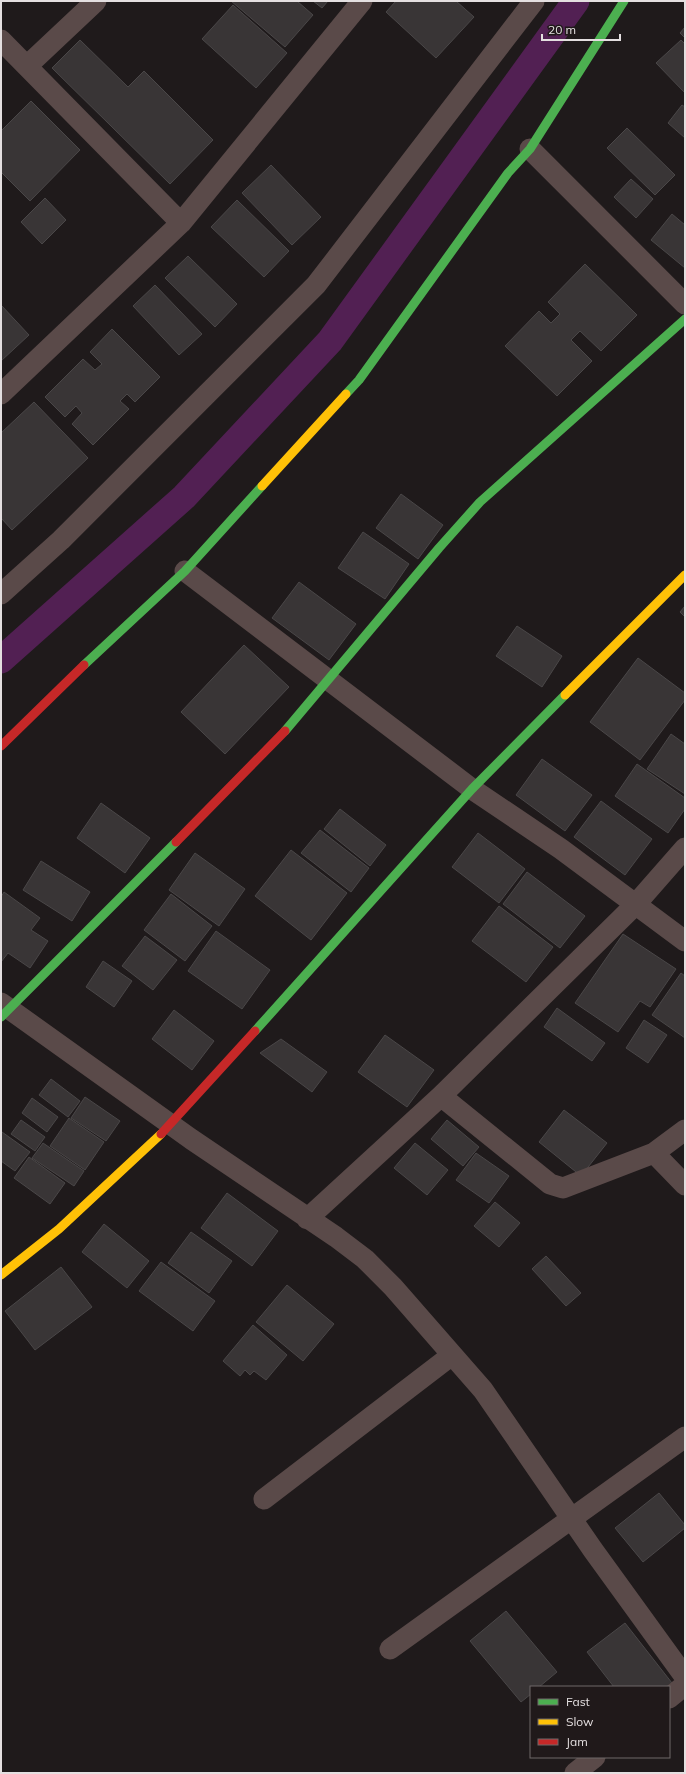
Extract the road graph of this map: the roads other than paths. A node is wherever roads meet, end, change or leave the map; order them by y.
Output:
1 (96, 1) edge
2 (362, 1) edge
3 (534, 1) edge
4 (624, 1) edge
5 (1, 40) edge
6 (27, 66) junction
7 (530, 149) junction
8 (181, 223) junction
9 (685, 304) edge
10 (685, 319) edge
11 (1, 394) edge
12 (185, 571) junction
13 (685, 575) edge
14 (1, 594) edge
15 (329, 681) junction
16 (1, 746) edge
17 (472, 789) junction
18 (685, 848) edge
19 (636, 905) junction
20 (685, 941) edge
21 (4, 1010) edge
22 (441, 1096) junction
23 (171, 1124) junction
24 (685, 1130) edge
25 (654, 1153) junction
26 (685, 1185) edge
27 (307, 1219) junction
28 (1, 1275) edge
29 (452, 1355) junction
30 (685, 1437) edge
31 (264, 1499) dead end
32 (571, 1518) junction
33 (390, 1649) dead end
34 (685, 1677) edge
35 (685, 1685) edge
36 (670, 1697) edge
37 (594, 1758) edge
38 (575, 1773) edge

1 - 6 street
2 - 8 street
3 - 14 street
4 - 7 street
5 - 6 street
6 - 8 street
7 - 9 street
7 - 12 street
8 - 11 street
10 - 15 street
12 - 15 street
12 - 16 street
13 - 17 street
15 - 17 street
15 - 21 street
17 - 19 street
17 - 23 street
18 - 19 street
19 - 20 street
19 - 22 street
21 - 23 street
22 - 25 street
22 - 27 street
23 - 27 street
23 - 28 street
24 - 25 street
25 - 26 street
27 - 29 street
29 - 31 street
29 - 32 street
30 - 32 street
32 - 33 street
32 - 34 street
35 - 36 street
37 - 38 street

